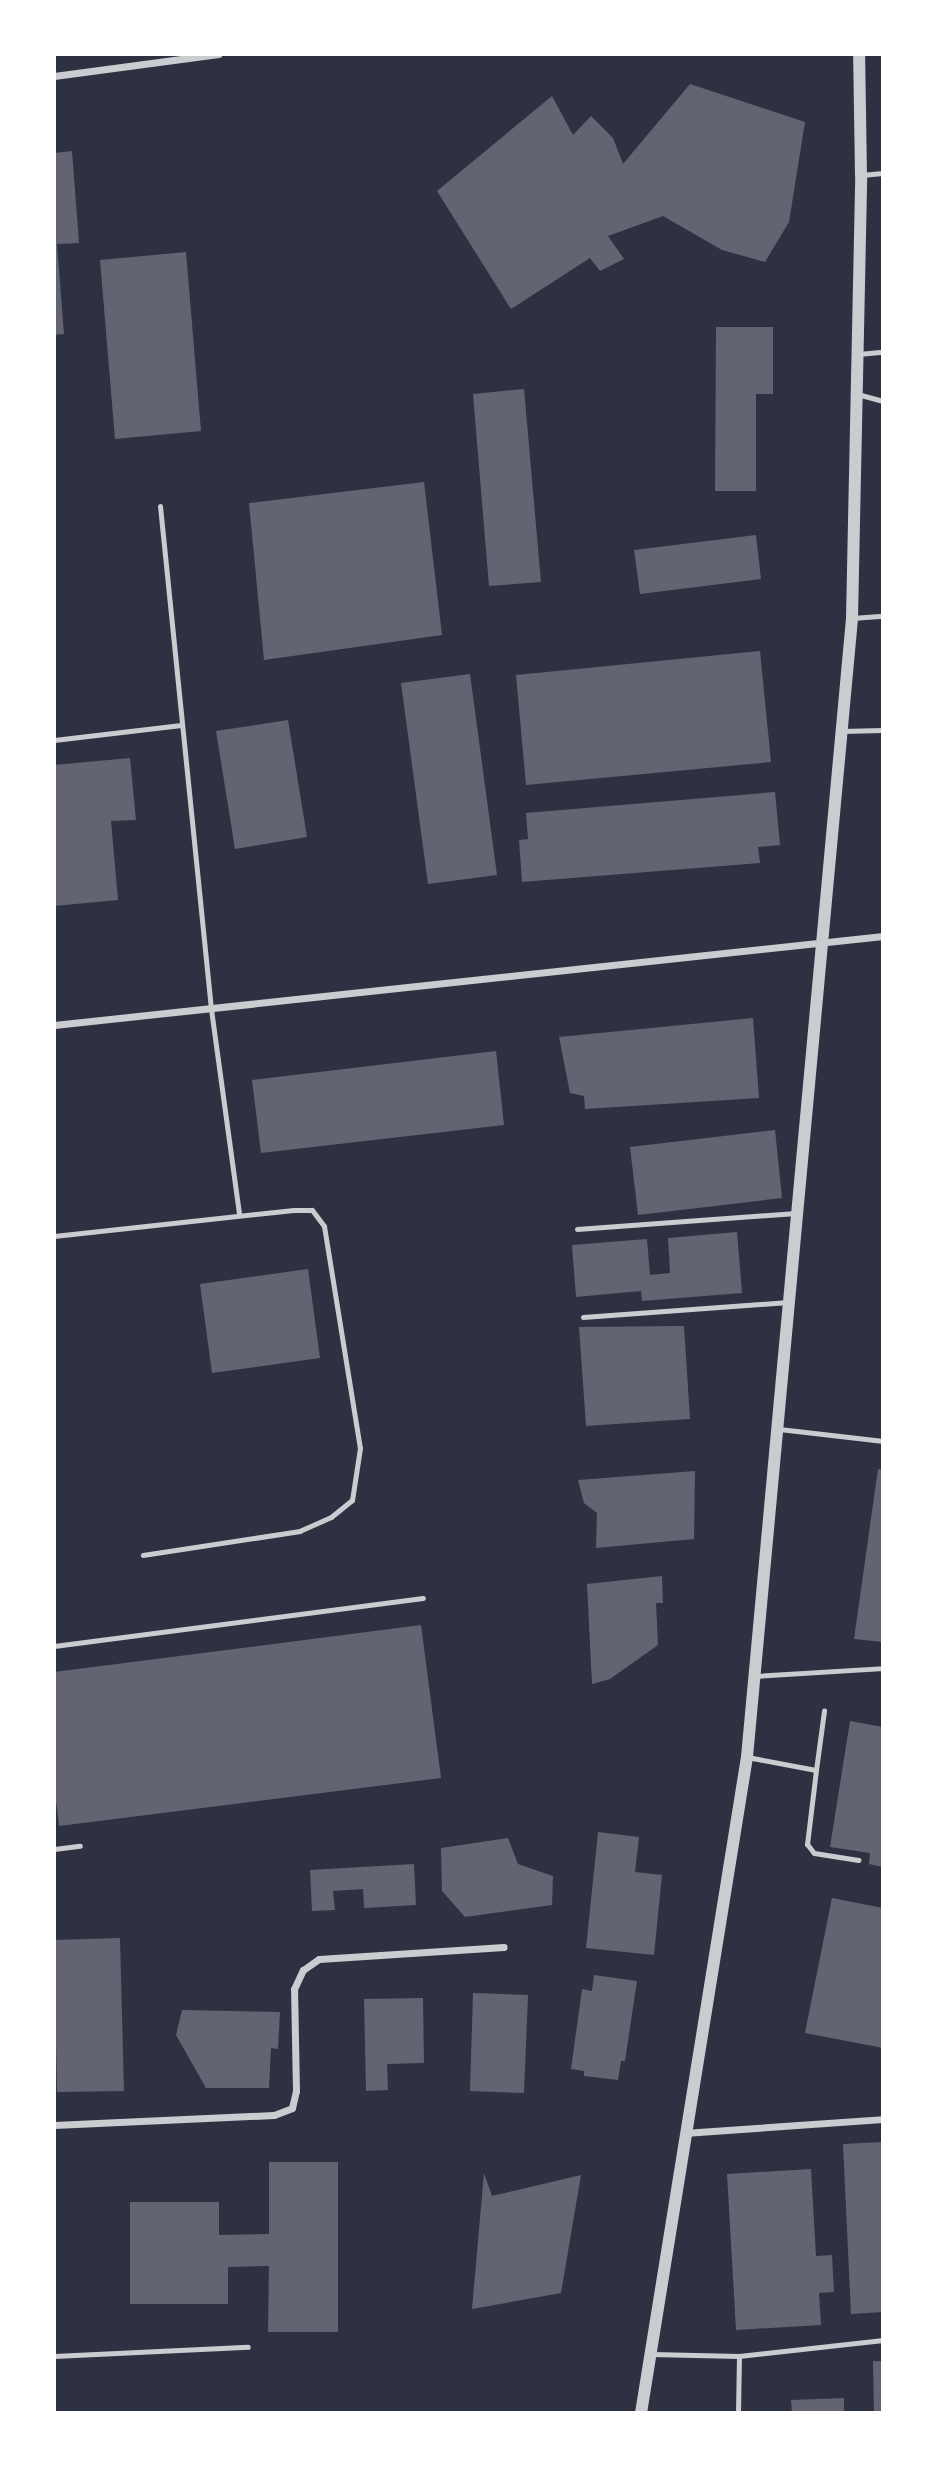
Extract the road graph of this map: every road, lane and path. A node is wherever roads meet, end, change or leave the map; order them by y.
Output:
1 (219, 54) edge
2 (859, 54) edge
3 (54, 76) edge
4 (883, 173) edge
5 (861, 175) junction
6 (883, 352) edge
7 (858, 354) junction
8 (857, 394) junction
9 (883, 401) edge
10 (160, 506) dead end
11 (883, 617) edge
12 (852, 618) junction
13 (181, 725) junction
14 (883, 730) edge
15 (841, 731) junction
16 (54, 740) edge
17 (883, 936) edge
18 (822, 943) junction
19 (211, 1009) junction
20 (54, 1026) edge
21 (796, 1213) junction
22 (239, 1214) junction
23 (577, 1229) dead end
24 (54, 1236) edge
25 (788, 1302) junction
26 (583, 1317) dead end
27 (776, 1429) junction
28 (883, 1441) edge
29 (144, 1555) dead end
30 (423, 1598) dead end
31 (54, 1646) edge
32 (883, 1668) edge
33 (754, 1675) junction
34 (824, 1710) dead end
35 (747, 1757) junction
36 (816, 1770) junction
37 (80, 1846) dead end
38 (54, 1849) edge
39 (858, 1860) dead end
40 (504, 1947) dead end
41 (883, 2119) edge
42 (54, 2125) edge
43 (684, 2133) junction
44 (883, 2340) edge
45 (248, 2347) dead end
46 (651, 2354) junction
47 (54, 2356) edge
48 (739, 2356) junction
49 (641, 2413) edge
50 (738, 2413) edge

1 - 3 street
2 - 5 street
4 - 5 lane
5 - 7 street
6 - 7 lane
7 - 8 street
8 - 9 lane
8 - 12 street
10 - 13 lane
11 - 12 lane
12 - 15 street
13 - 16 lane
13 - 19 lane
14 - 15 lane
15 - 18 street
17 - 18 street
18 - 19 street
18 - 21 street
19 - 20 street
19 - 22 lane
21 - 23 lane
21 - 25 street
22 - 24 lane
22 - 29 lane
25 - 26 lane
25 - 27 street
27 - 28 lane
27 - 33 street
30 - 31 lane
32 - 33 lane
33 - 35 street
34 - 36 lane
35 - 36 lane
35 - 43 street
36 - 39 lane
37 - 38 lane
40 - 42 street
41 - 43 street
43 - 46 street
44 - 48 lane
45 - 47 lane
46 - 48 lane
46 - 49 street
48 - 50 lane

